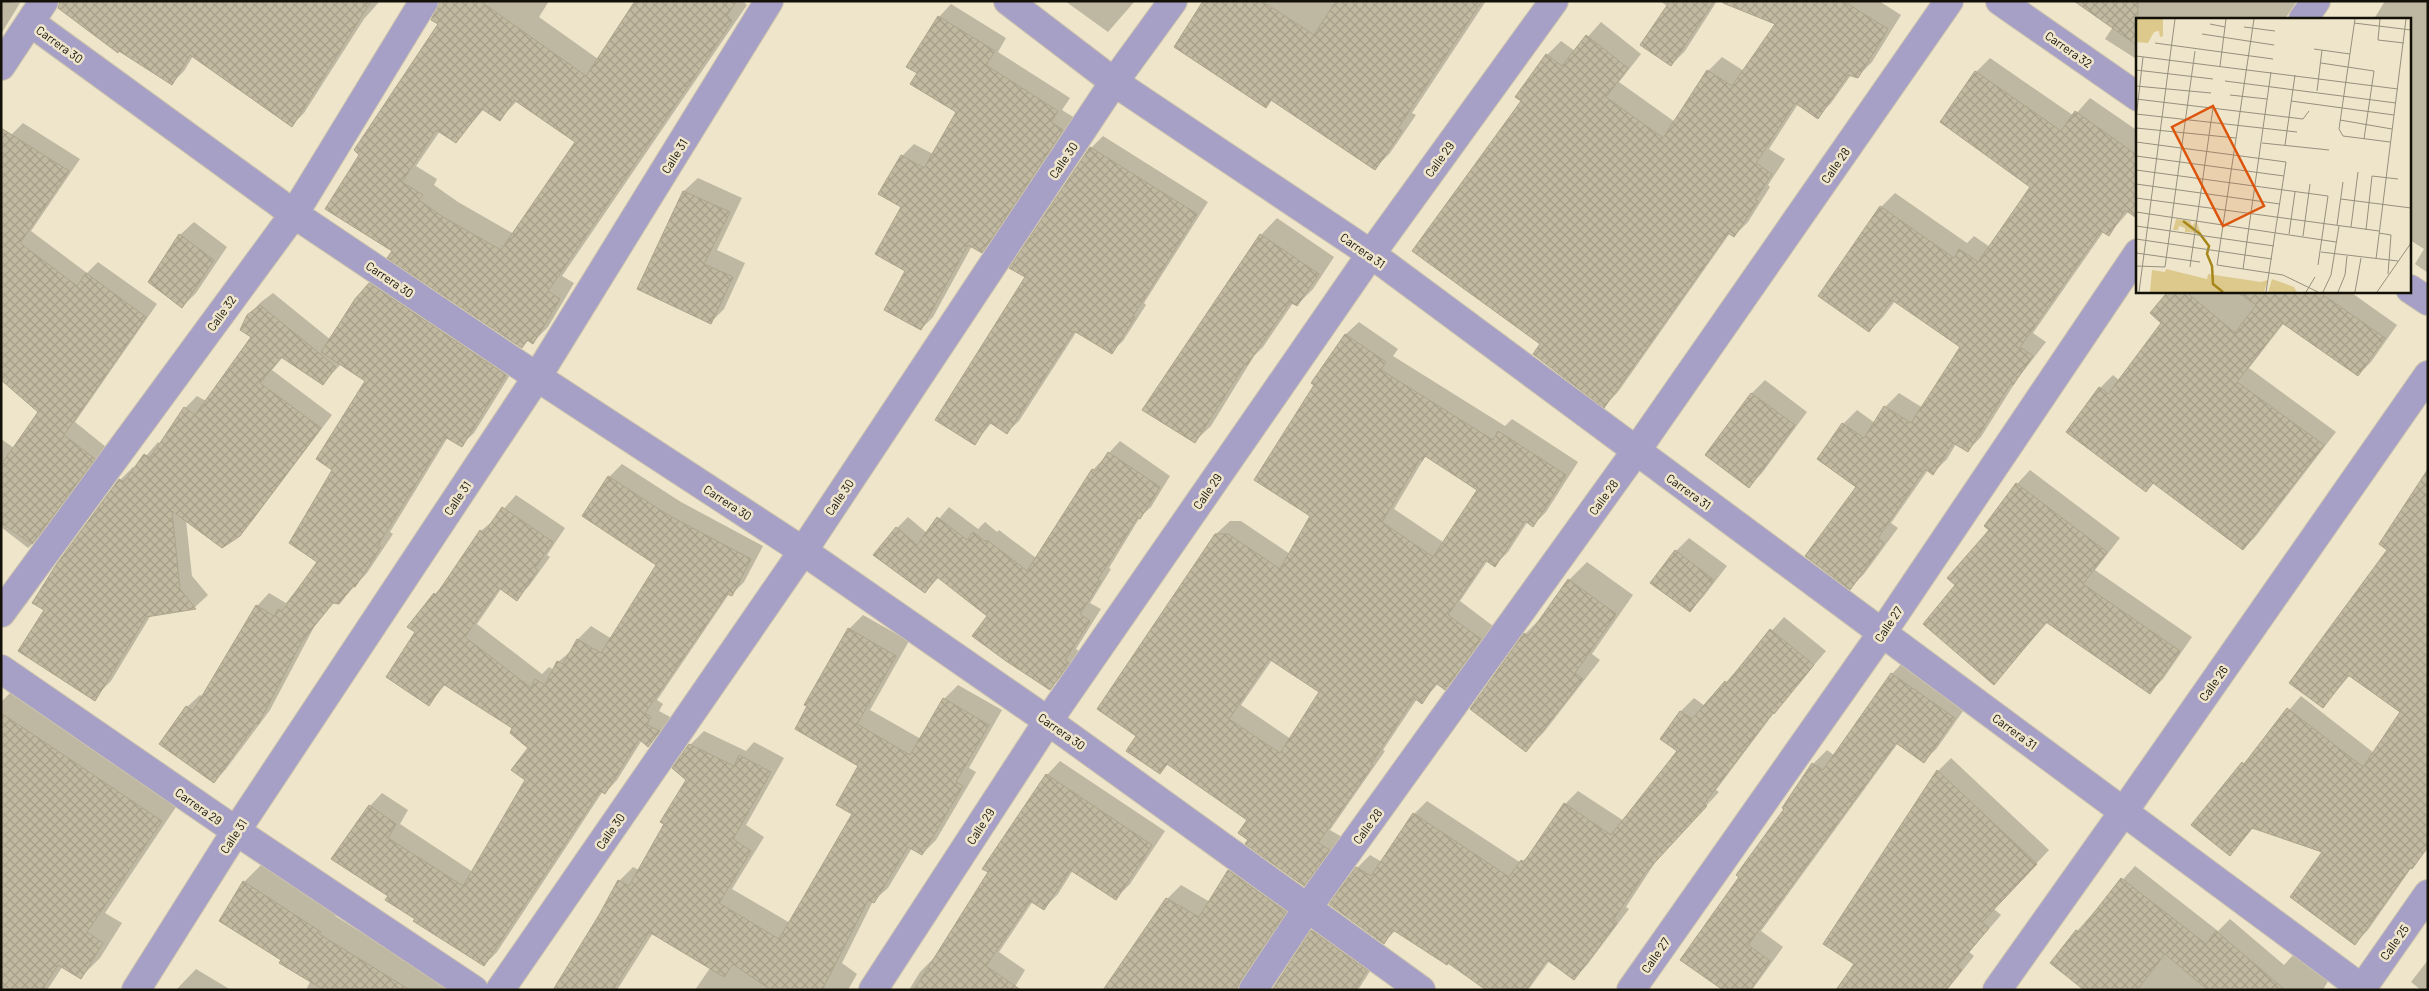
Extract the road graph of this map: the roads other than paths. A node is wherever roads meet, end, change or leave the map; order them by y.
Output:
1 (424, 1) edge
2 (770, 1) edge
3 (1008, 1) edge
4 (1173, 1) edge
5 (1554, 1) edge
6 (1949, 1) edge
7 (2000, 1) edge
8 (2316, 1) edge
9 (37, 12) edge
10 (2304, 18) edge
11 (1, 66) edge
12 (1114, 82) junction
13 (2136, 96) edge
14 (294, 214) junction
15 (1370, 254) junction
16 (2136, 256) edge
17 (2412, 290) edge
18 (2428, 301) edge
19 (2428, 375) edge
20 (537, 377) junction
21 (1636, 451) junction
22 (803, 551) junction
23 (1, 613) edge
24 (1882, 633) junction
25 (1, 669) edge
26 (1048, 721) junction
27 (2124, 811) junction
28 (236, 831) junction
29 (2428, 894) edge
30 (1308, 907) junction
31 (2362, 989) edge
32 (136, 990) edge
33 (474, 990) edge
34 (500, 990) edge
35 (873, 990) edge
36 (1253, 990) edge
37 (1421, 990) edge
38 (1631, 990) edge
39 (1997, 990) edge

1 - 14 street, Calle 32
2 - 20 street, Calle 31
3 - 12 street, Carrera 31
4 - 12 street, Calle 30
5 - 15 street, Calle 29
6 - 21 street, Calle 28
7 - 13 street, Carrera 32
8 - 10 street
9 - 11 street
9 - 14 street, Carrera 30
12 - 15 street, Carrera 31
12 - 22 street, Calle 30
14 - 20 street, Carrera 30
14 - 23 street, Calle 32
15 - 21 street, Carrera 31
15 - 26 street, Calle 29
16 - 24 street, Calle 27
17 - 18 street
19 - 27 street, Calle 26
20 - 22 street, Carrera 30
20 - 28 street, Calle 31
21 - 24 street, Carrera 31
21 - 30 street, Calle 28
22 - 26 street, Carrera 30
22 - 34 street, Calle 30
24 - 27 street, Carrera 31
24 - 38 street, Calle 27
25 - 28 street, Carrera 29
26 - 30 street, Carrera 30
26 - 35 street, Calle 29
27 - 31 street, Carrera 31
27 - 39 street, Calle 26
28 - 32 street, Calle 31
28 - 33 street, Carrera 29
29 - 31 street, Calle 25
30 - 36 street, Calle 28
30 - 37 street, Carrera 30

